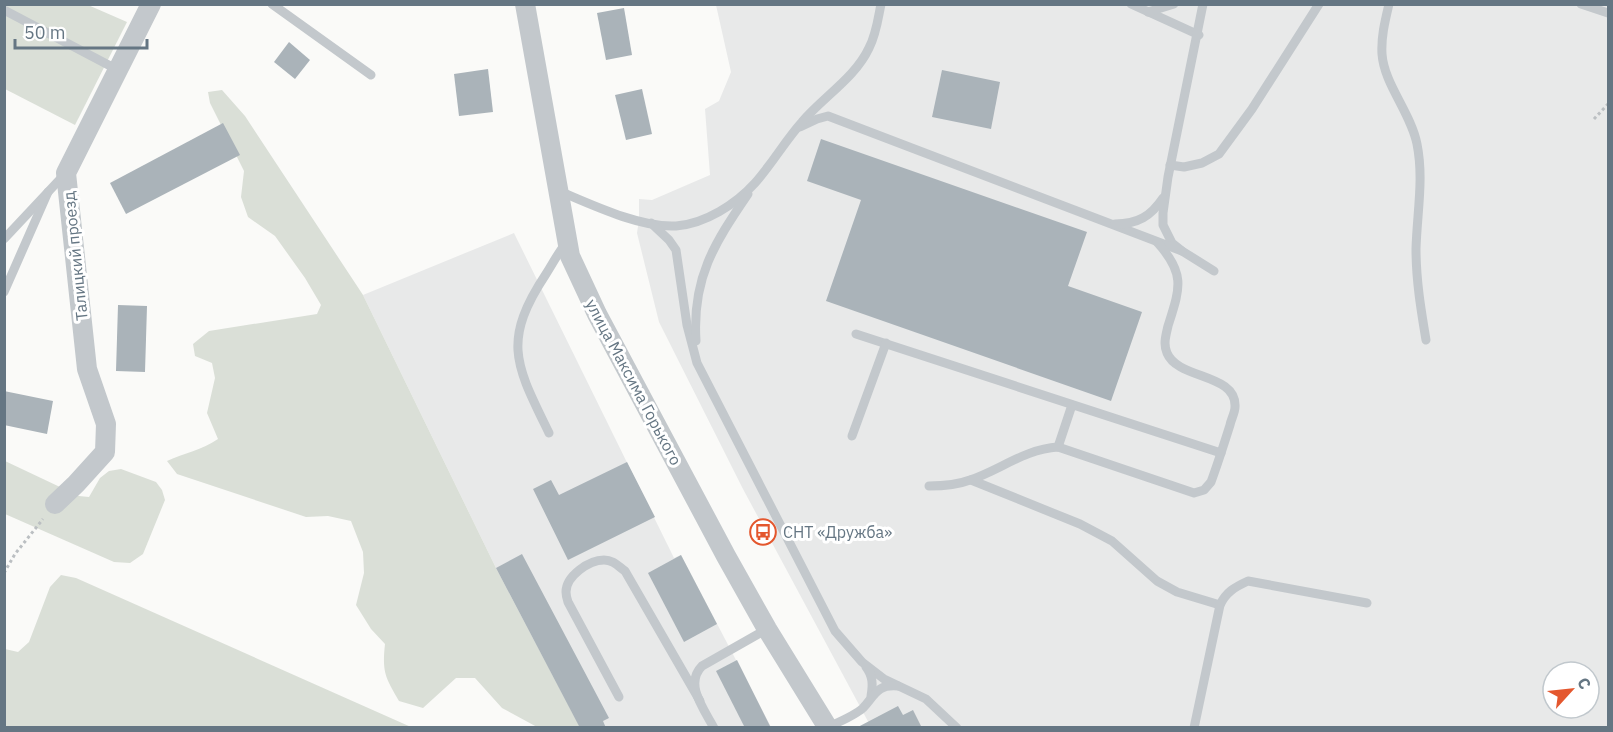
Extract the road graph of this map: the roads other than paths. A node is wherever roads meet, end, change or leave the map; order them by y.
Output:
1 (151, 4) edge
2 (272, 4) edge
3 (525, 4) edge
4 (881, 4) edge
5 (1131, 4) edge
6 (1174, 4) edge
7 (1203, 4) edge
8 (1319, 4) edge
9 (1389, 4) edge
10 (1581, 4) edge
11 (4, 10) edge
12 (1148, 12) junction
13 (1608, 13) edge
14 (1198, 35) junction
15 (118, 70) junction
16 (371, 75) dead end
17 (796, 129) junction
18 (1170, 165) junction
19 (66, 173) junction
20 (754, 184) junction
21 (557, 190) junction
22 (48, 192) junction
23 (1164, 196) junction
24 (651, 223) junction
25 (1111, 225) junction
26 (4, 239) edge
27 (1157, 242) junction
28 (566, 243) junction
29 (1182, 251) junction
30 (1214, 271) dead end
31 (4, 292) edge
32 (856, 334) dead end
33 (1426, 340) dead end
34 (886, 343) junction
35 (697, 363) junction
36 (1072, 405) junction
37 (549, 433) dead end
38 (852, 436) dead end
39 (1058, 447) junction
40 (1221, 453) junction
41 (971, 480) junction
42 (929, 486) dead end
43 (55, 504) road end
44 (1367, 603) dead end
45 (1220, 605) junction
46 (767, 629) junction
47 (862, 662) junction
48 (903, 687) junction
49 (871, 696) junction
50 (619, 697) dead end
51 (700, 701) junction
52 (828, 727) edge
53 (714, 728) edge
54 (957, 728) edge
55 (1194, 728) edge

1 - 15 street, Талицкий проезд
2 - 16 lane
3 - 21 street, улица Максима Горького
4 - 17 lane
5 - 12 lane
6 - 12 lane
7 - 14 lane
8 - 18 lane
9 - 33 lane
10 - 13 lane
11 - 15 lane
12 - 14 lane
14 - 18 lane
15 - 19 street, Талицкий проезд
17 - 20 lane
17 - 25 lane
18 - 23 lane
19 - 22 lane
19 - 43 street, Талицкий проезд
20 - 24 lane
20 - 35 lane
21 - 24 lane
21 - 28 street, улица Максима Горького
22 - 26 lane
22 - 31 lane
23 - 25 lane
23 - 29 lane
24 - 35 lane
25 - 27 lane
27 - 29 lane
27 - 40 lane
28 - 37 lane
28 - 46 street, улица Максима Горького
29 - 30 lane
32 - 34 lane
34 - 36 lane
34 - 38 lane
35 - 47 lane
36 - 39 lane
36 - 40 lane
39 - 40 lane
39 - 41 lane
41 - 42 lane
41 - 45 lane
44 - 45 lane
45 - 55 lane
46 - 51 lane
46 - 52 street, улица Максима Горького
47 - 48 lane
47 - 49 lane
48 - 49 lane
48 - 54 lane
49 - 52 lane
50 - 51 lane
51 - 53 lane

